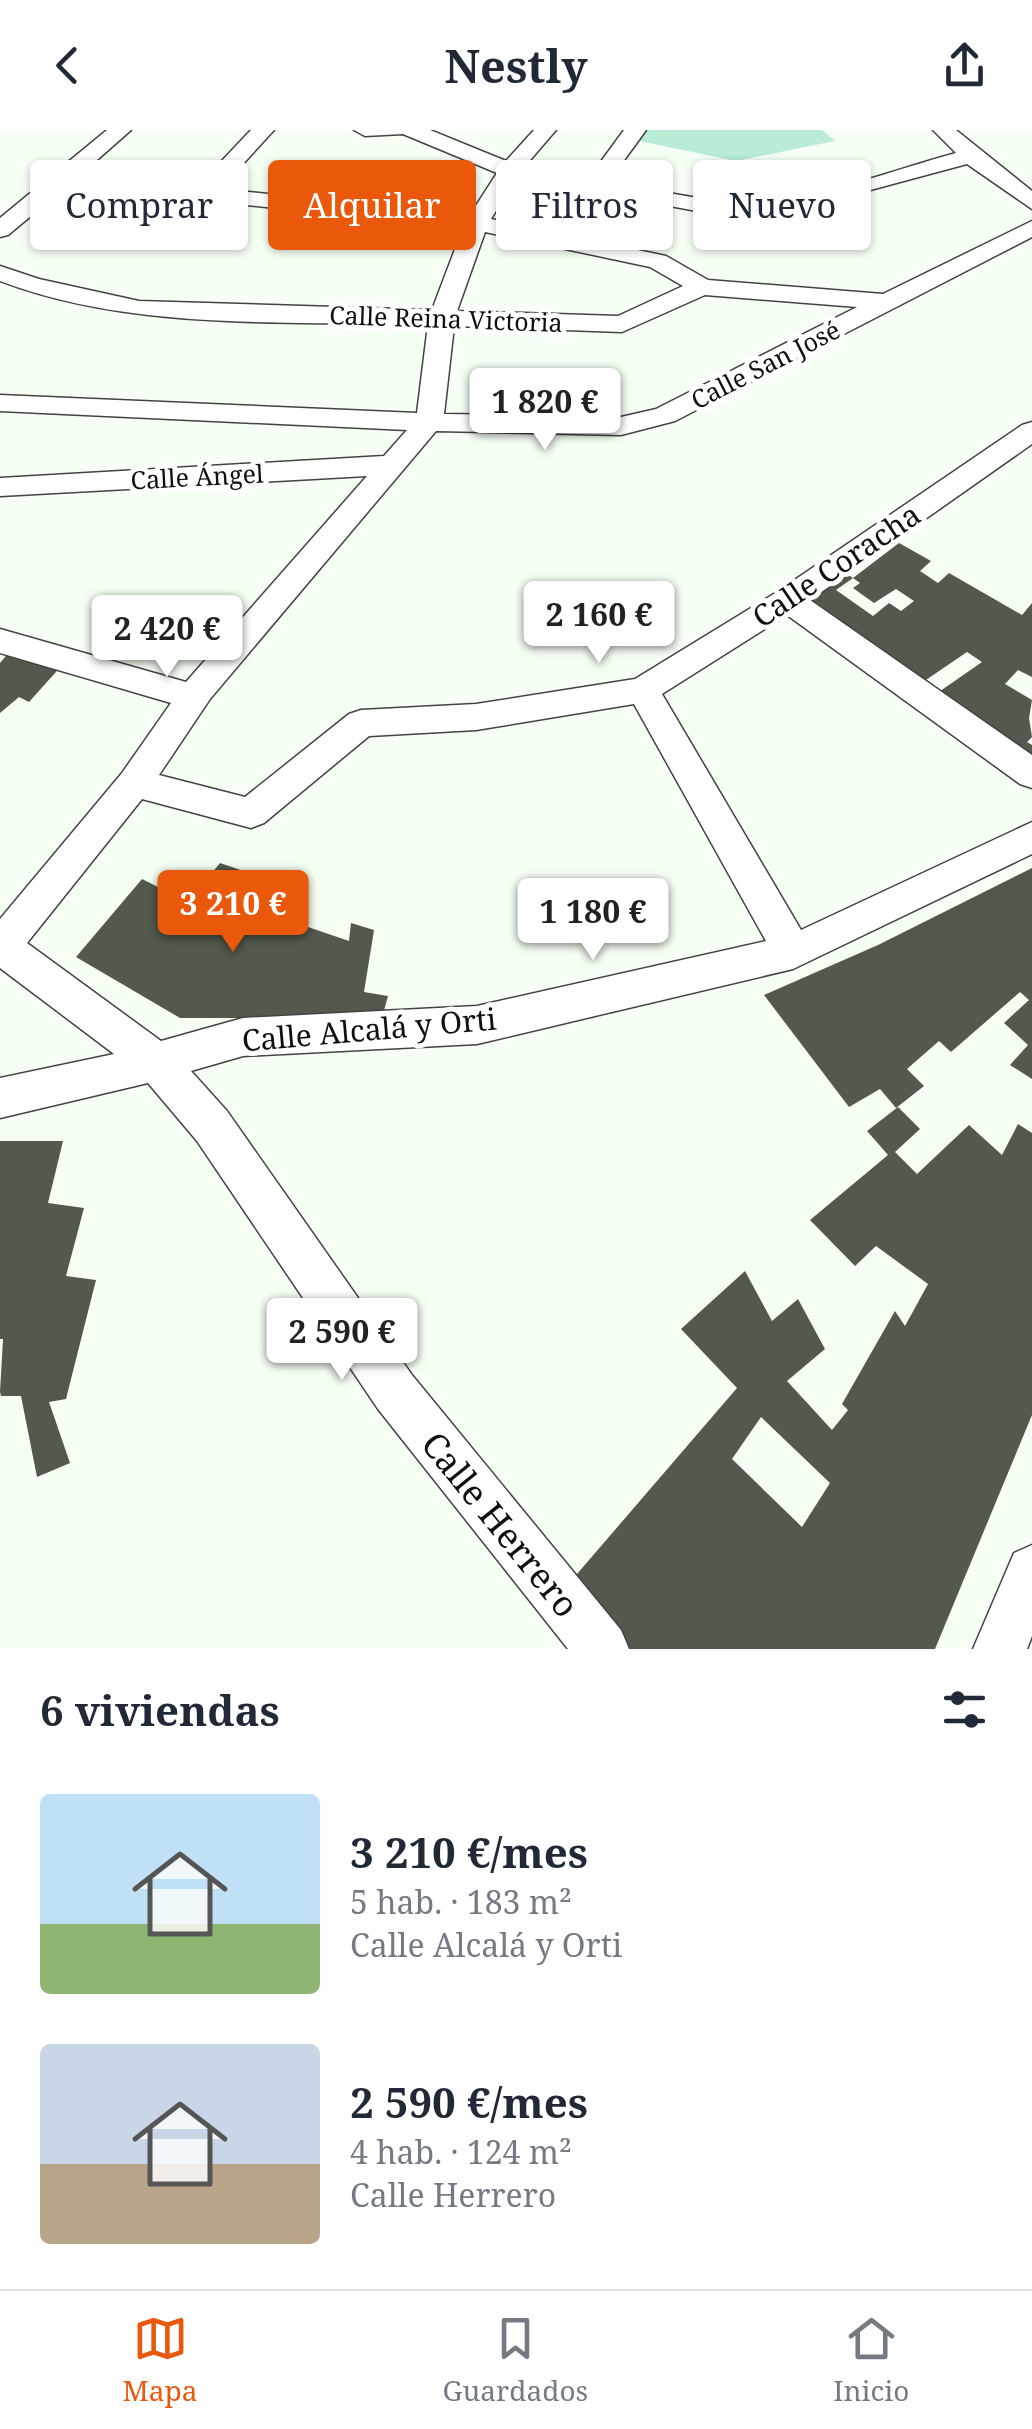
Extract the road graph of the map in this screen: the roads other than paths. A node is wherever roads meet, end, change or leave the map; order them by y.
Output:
1 (120, 130) edge
2 (263, 130) edge
3 (366, 130) edge
4 (395, 130) edge
5 (411, 130) edge
6 (545, 130) edge
7 (634, 130) edge
8 (944, 130) edge
9 (971, 156) junction
10 (87, 160) edge
11 (235, 160) edge
12 (519, 160) edge
13 (613, 160) edge
14 (496, 164) edge
15 (496, 192) edge
16 (248, 199) edge
17 (673, 199) edge
18 (1032, 202) edge
19 (30, 207) edge
20 (477, 223) junction
21 (1032, 228) edge
22 (0, 230) edge
23 (0, 273) edge
24 (702, 287) junction
25 (887, 302) junction
26 (442, 317) junction
27 (0, 403) edge
28 (429, 422) junction
29 (1032, 430) edge
30 (393, 465) junction
31 (0, 487) edge
32 (788, 600) junction
33 (0, 640) edge
34 (643, 690) junction
35 (194, 697) junction
36 (1032, 774) edge
37 (134, 784) junction
38 (1032, 837) edge
39 (1, 945) edge
40 (793, 952) junction
41 (154, 1060) junction
42 (0, 1098) edge
43 (1032, 1571) edge
44 (602, 1649) edge
45 (1000, 1649) edge

1 - 10 street
2 - 11 street
3 - 4 street
5 - 14 street
6 - 12 street
7 - 13 street
8 - 9 street
9 - 17 street
9 - 18 street
15 - 20 street
16 - 20 street
19 - 22 street
20 - 24 street
20 - 26 street
21 - 25 street, Calle San José
23 - 26 street, Calle Reina Victoria
24 - 25 street, Calle Reina Victoria
24 - 26 street, Calle Reina Victoria
25 - 28 street, Calle San José
26 - 28 street
27 - 28 street, Calle San José
28 - 30 street
29 - 32 street, Calle Coracha
30 - 31 street, Calle Ángel
30 - 35 street
32 - 34 street, Calle Coracha
32 - 36 street
33 - 35 street
34 - 37 street, Calle Coracha
34 - 40 street
35 - 37 street
37 - 39 street
38 - 40 street, Calle Alcalá y Orti
39 - 41 street, Calle Herrero
40 - 41 street, Calle Alcalá y Orti
41 - 42 street, Calle Alcalá y Orti
41 - 44 street, Calle Herrero
43 - 45 street

